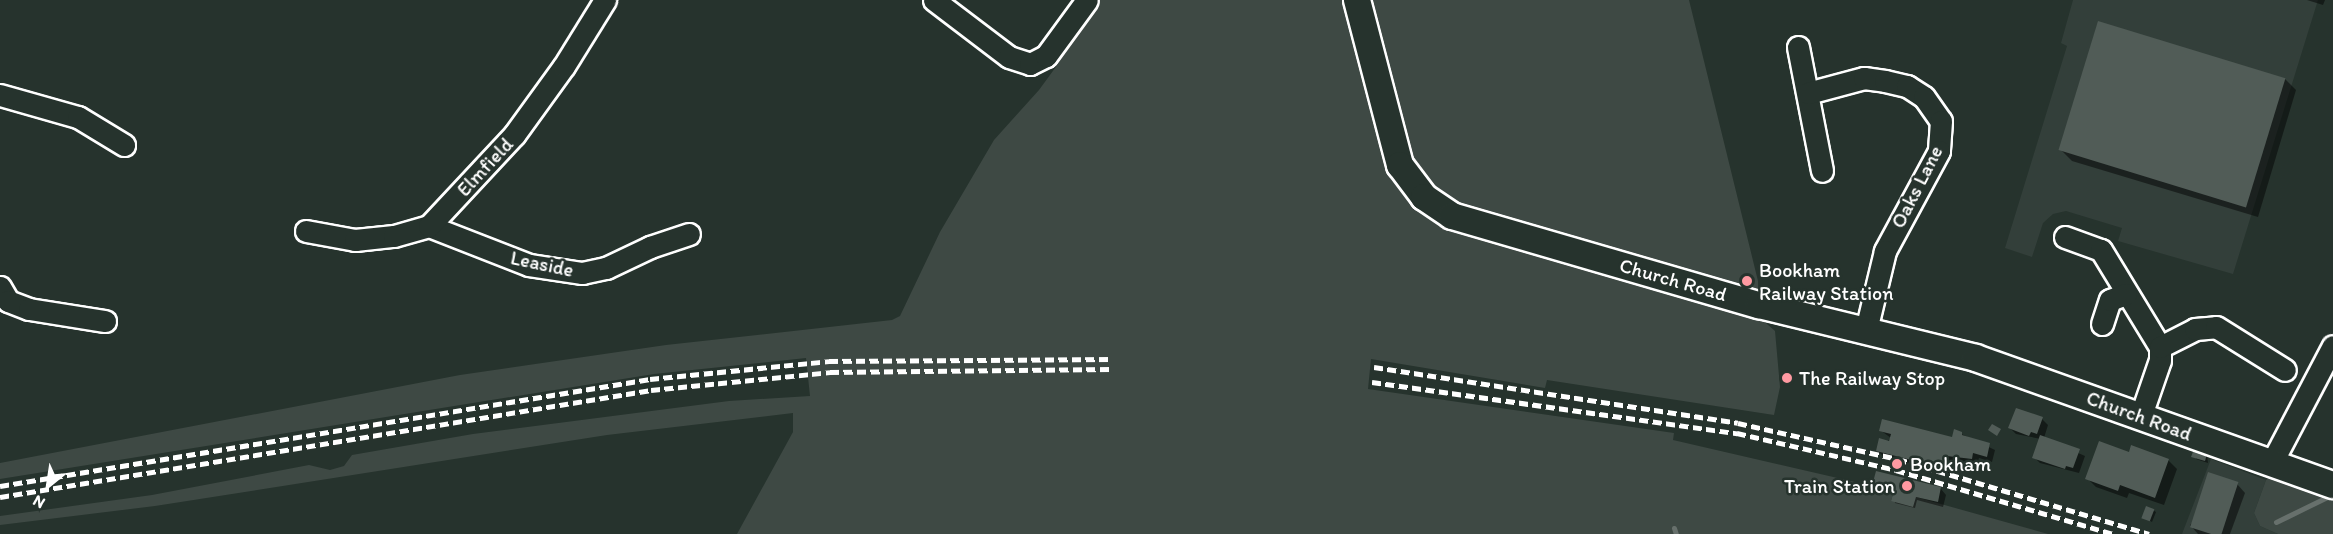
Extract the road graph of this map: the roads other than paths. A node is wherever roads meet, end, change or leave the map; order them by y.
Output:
1 (605, 0) edge
2 (934, 0) edge
3 (1088, 0) edge
4 (1357, 0) edge
5 (1798, 46) dead end
6 (1808, 93) junction
7 (0, 95) edge
8 (124, 145) dead end
9 (1822, 171) dead end
10 (429, 226) junction
11 (306, 231) dead end
12 (689, 234) dead end
13 (2065, 237) dead end
14 (2126, 294) junction
15 (3, 298) edge
16 (105, 321) dead end
17 (2102, 324) dead end
18 (1866, 330) junction
19 (2333, 346) edge
20 (2160, 347) junction
21 (2285, 370) dead end
22 (2140, 417) junction
23 (2271, 464) junction
24 (2333, 485) edge

1 - 10 street, Elmfield
2 - 3 street
4 - 18 street, Church Road
5 - 6 street
6 - 9 street
6 - 18 street, Oaks Lane
7 - 8 street
10 - 11 street
10 - 12 street, Leaside
13 - 14 street
14 - 17 street
14 - 20 street
15 - 16 street
18 - 22 street, Church Road
19 - 23 street
20 - 21 street
20 - 22 street
22 - 23 street, Church Road
23 - 24 street, Church Road

